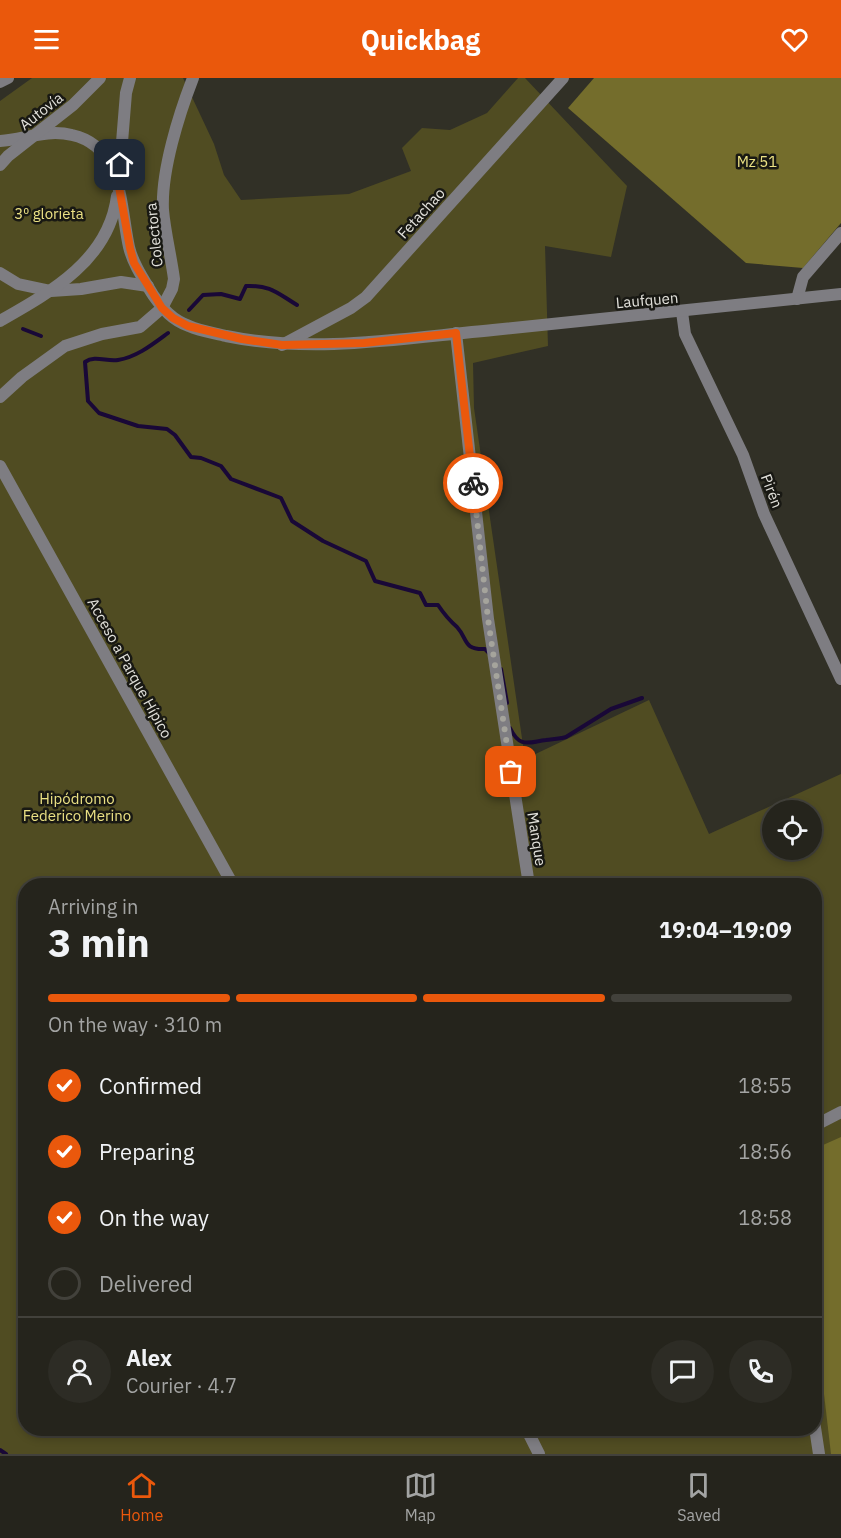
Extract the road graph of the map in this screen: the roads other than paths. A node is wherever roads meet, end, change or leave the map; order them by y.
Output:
1 (8, 78) edge
2 (100, 78) edge
3 (129, 78) edge
4 (193, 78) edge
5 (563, 78) edge
6 (0, 82) edge
7 (36, 133) junction
8 (0, 141) edge
9 (0, 165) edge
10 (119, 187) junction
11 (841, 233) edge
12 (0, 273) edge
13 (148, 286) junction
14 (51, 291) junction
15 (841, 294) edge
16 (796, 299) junction
17 (162, 308) junction
18 (682, 312) junction
19 (0, 321) edge
20 (456, 333) junction
21 (282, 345) junction
22 (0, 397) edge
23 (0, 466) edge
24 (841, 679) edge
25 (229, 878) edge
26 (528, 878) edge
27 (841, 1112) edge
28 (822, 1122) edge
29 (530, 1436) edge
30 (816, 1436) edge
31 (539, 1454) edge
32 (819, 1454) edge

1 - 6 street
2 - 7 street, Autovía
3 - 10 street
4 - 17 street, Colectora
5 - 21 street, Fetachao
7 - 8 street
7 - 9 street, Autovía
7 - 10 street
10 - 13 street
10 - 14 street
11 - 16 street
12 - 14 street
13 - 14 street
13 - 17 street
14 - 19 street
15 - 16 street, Laufquen
16 - 18 street, Laufquen
17 - 21 street, Laufquen
17 - 22 street, Colectora
18 - 20 street, Laufquen
18 - 24 street, Pirén
20 - 21 street, Laufquen
20 - 26 street, Manque
23 - 25 street, Acceso a Parque Hípico
27 - 28 street
29 - 31 street
30 - 32 street

